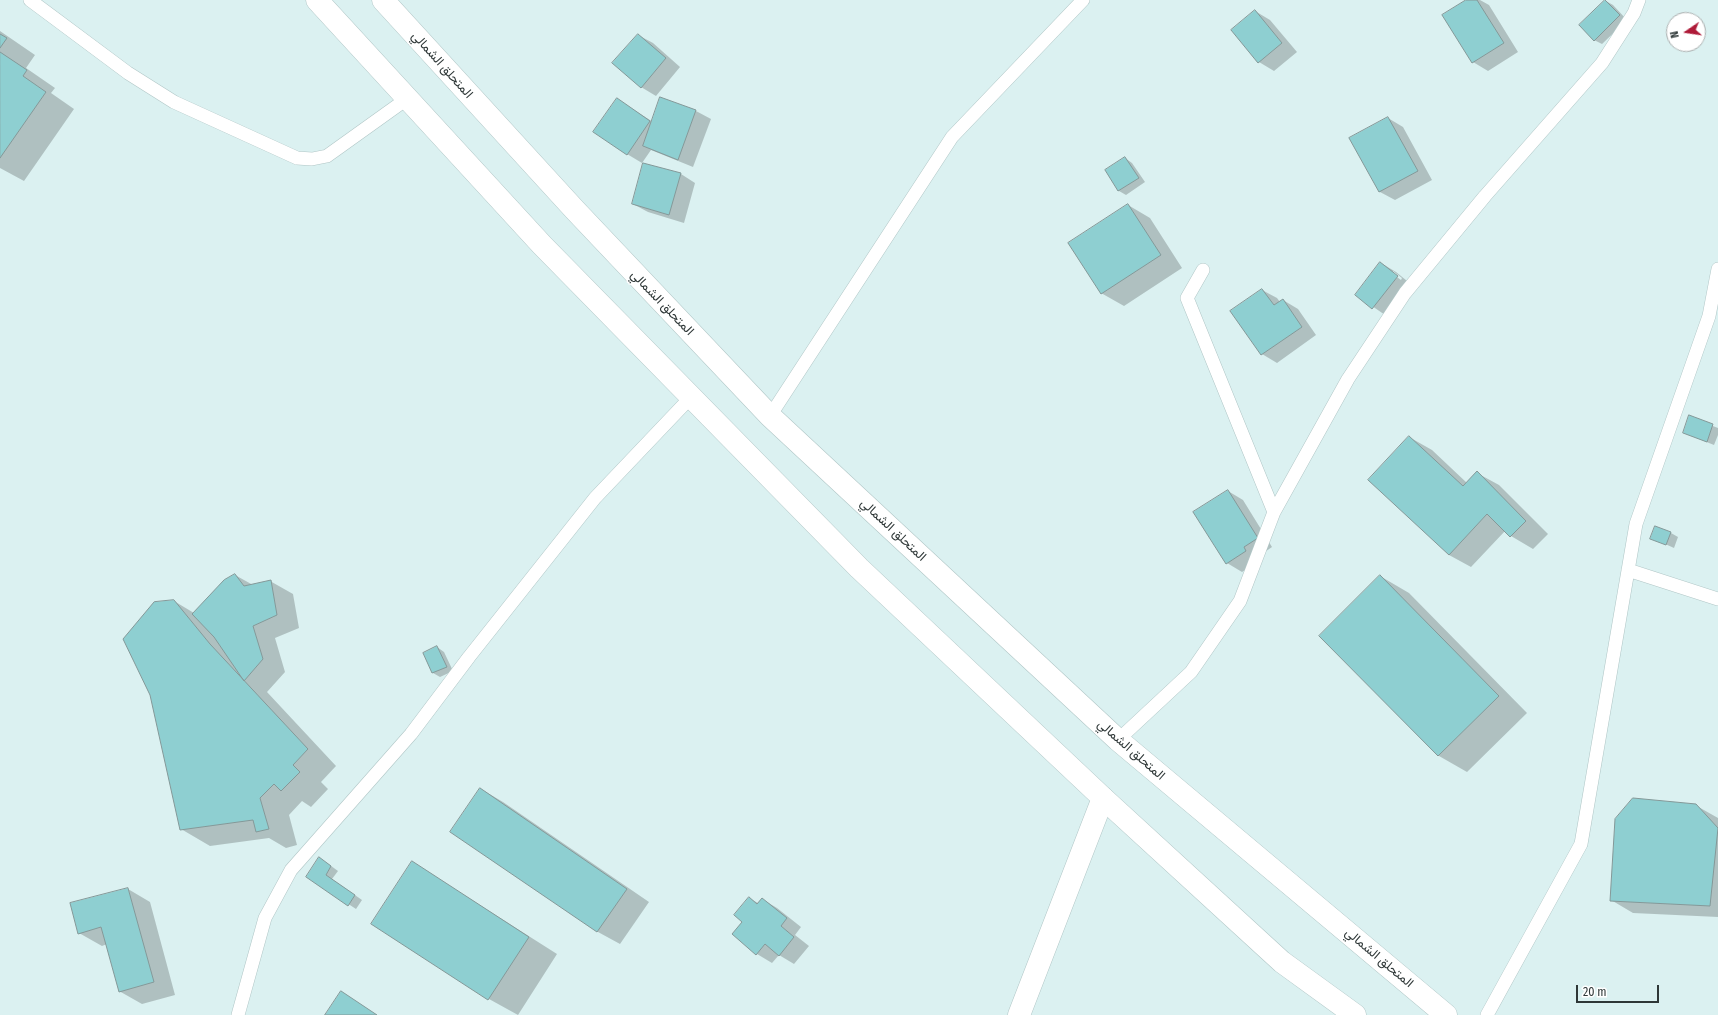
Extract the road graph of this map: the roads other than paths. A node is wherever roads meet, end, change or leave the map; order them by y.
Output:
1 (30, 0) edge
2 (317, 0) edge
3 (383, 0) edge
4 (1083, 0) edge
5 (1639, 0) edge
6 (408, 98) junction
7 (1718, 269) edge
8 (1203, 270) dead end
9 (692, 396) junction
10 (770, 416) junction
11 (1274, 512) junction
12 (1628, 570) junction
13 (1718, 598) edge
14 (1118, 740) junction
15 (1103, 798) junction
16 (238, 1015) edge
17 (1019, 1015) edge
18 (1355, 1015) edge
19 (1446, 1015) edge
20 (1487, 1015) edge

1 - 6 lane
2 - 6 main road
3 - 10 main road, المتحلق الشمالي
4 - 10 lane
5 - 11 lane
6 - 9 main road
7 - 12 lane
8 - 11 lane
9 - 15 main road
9 - 16 lane
10 - 14 main road, المتحلق الشمالي
11 - 14 lane
12 - 13 lane
12 - 20 lane
14 - 19 main road, المتحلق الشمالي
15 - 17 main road
15 - 18 main road

